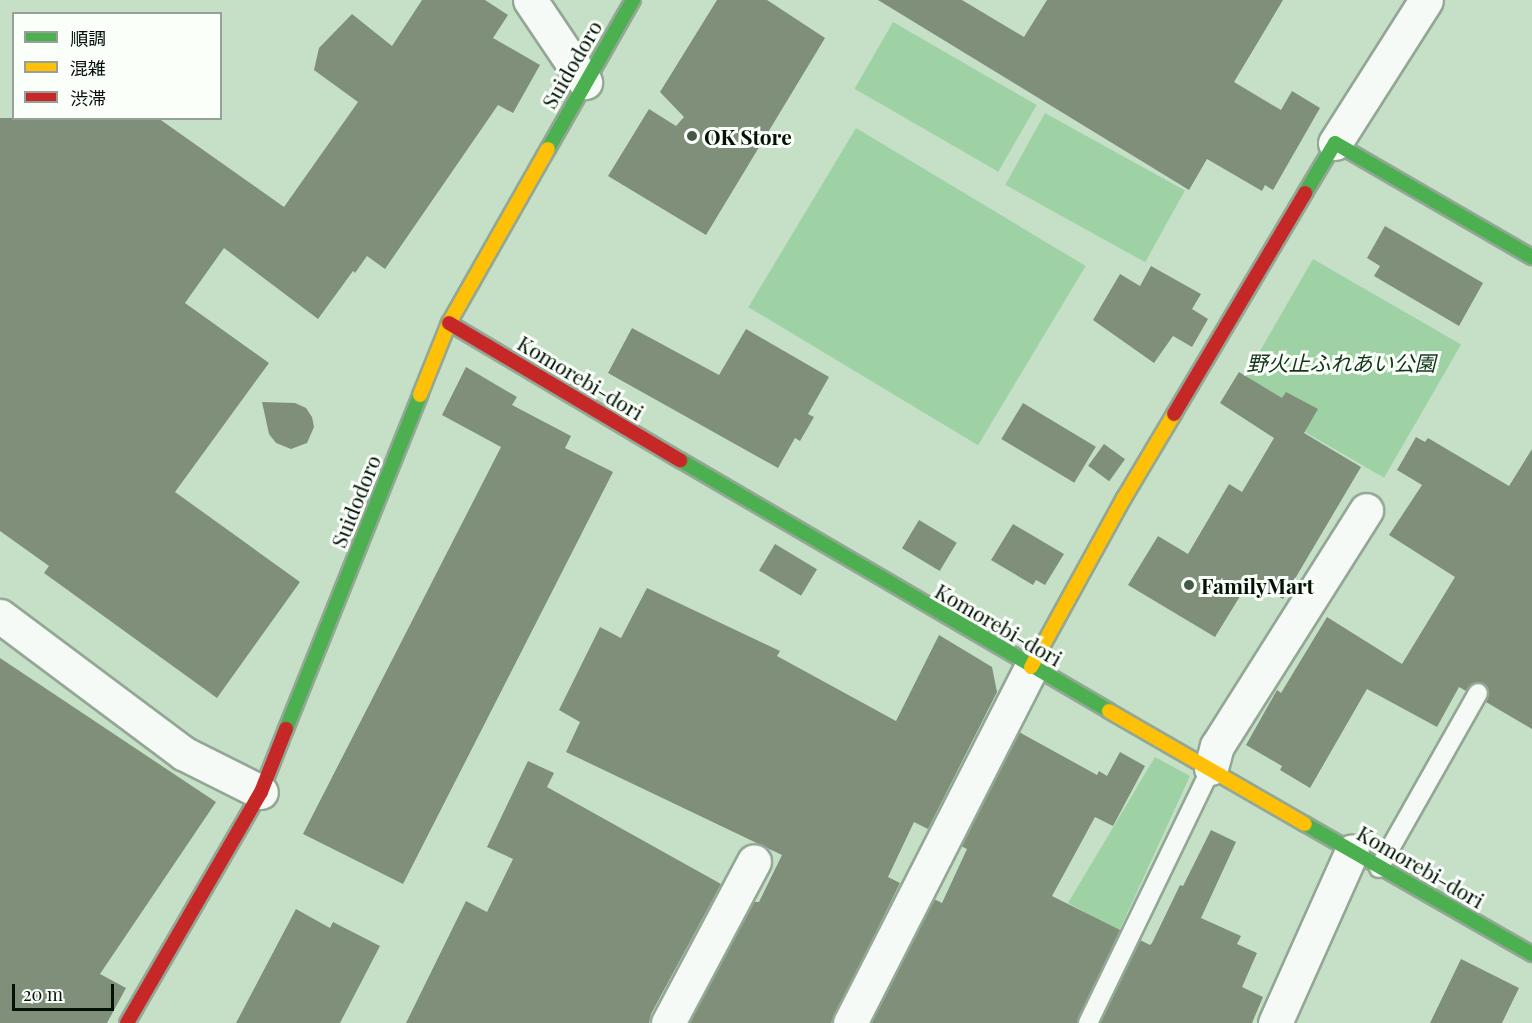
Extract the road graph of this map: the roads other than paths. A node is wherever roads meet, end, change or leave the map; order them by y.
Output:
1 (530, 0) edge
2 (633, 0) edge
3 (1426, 0) edge
4 (585, 82) junction
5 (1335, 143) junction
6 (1532, 257) edge
7 (449, 323) junction
8 (1366, 510) dead end
9 (0, 616) edge
10 (1031, 667) junction
11 (1478, 693) dead end
12 (1211, 768) junction
13 (261, 792) junction
14 (1352, 851) junction
15 (754, 861) dead end
16 (1379, 868) junction
17 (1532, 954) edge
18 (127, 1023) edge
19 (668, 1023) edge
20 (850, 1023) edge
21 (1088, 1023) edge
22 (1275, 1023) edge

1 - 4 street
2 - 4 street, Suidodoro
3 - 5 street
4 - 7 street, Suidodoro
5 - 6 street
5 - 10 street
7 - 10 street, Komorebi-dori
7 - 13 street, Suidodoro
8 - 12 street
9 - 13 street
10 - 12 street, Komorebi-dori
10 - 20 street
11 - 16 lane
12 - 14 street, Komorebi-dori
12 - 21 lane
13 - 18 street, Suidodoro
14 - 16 street, Komorebi-dori
14 - 22 street
15 - 19 street
16 - 17 street, Komorebi-dori

